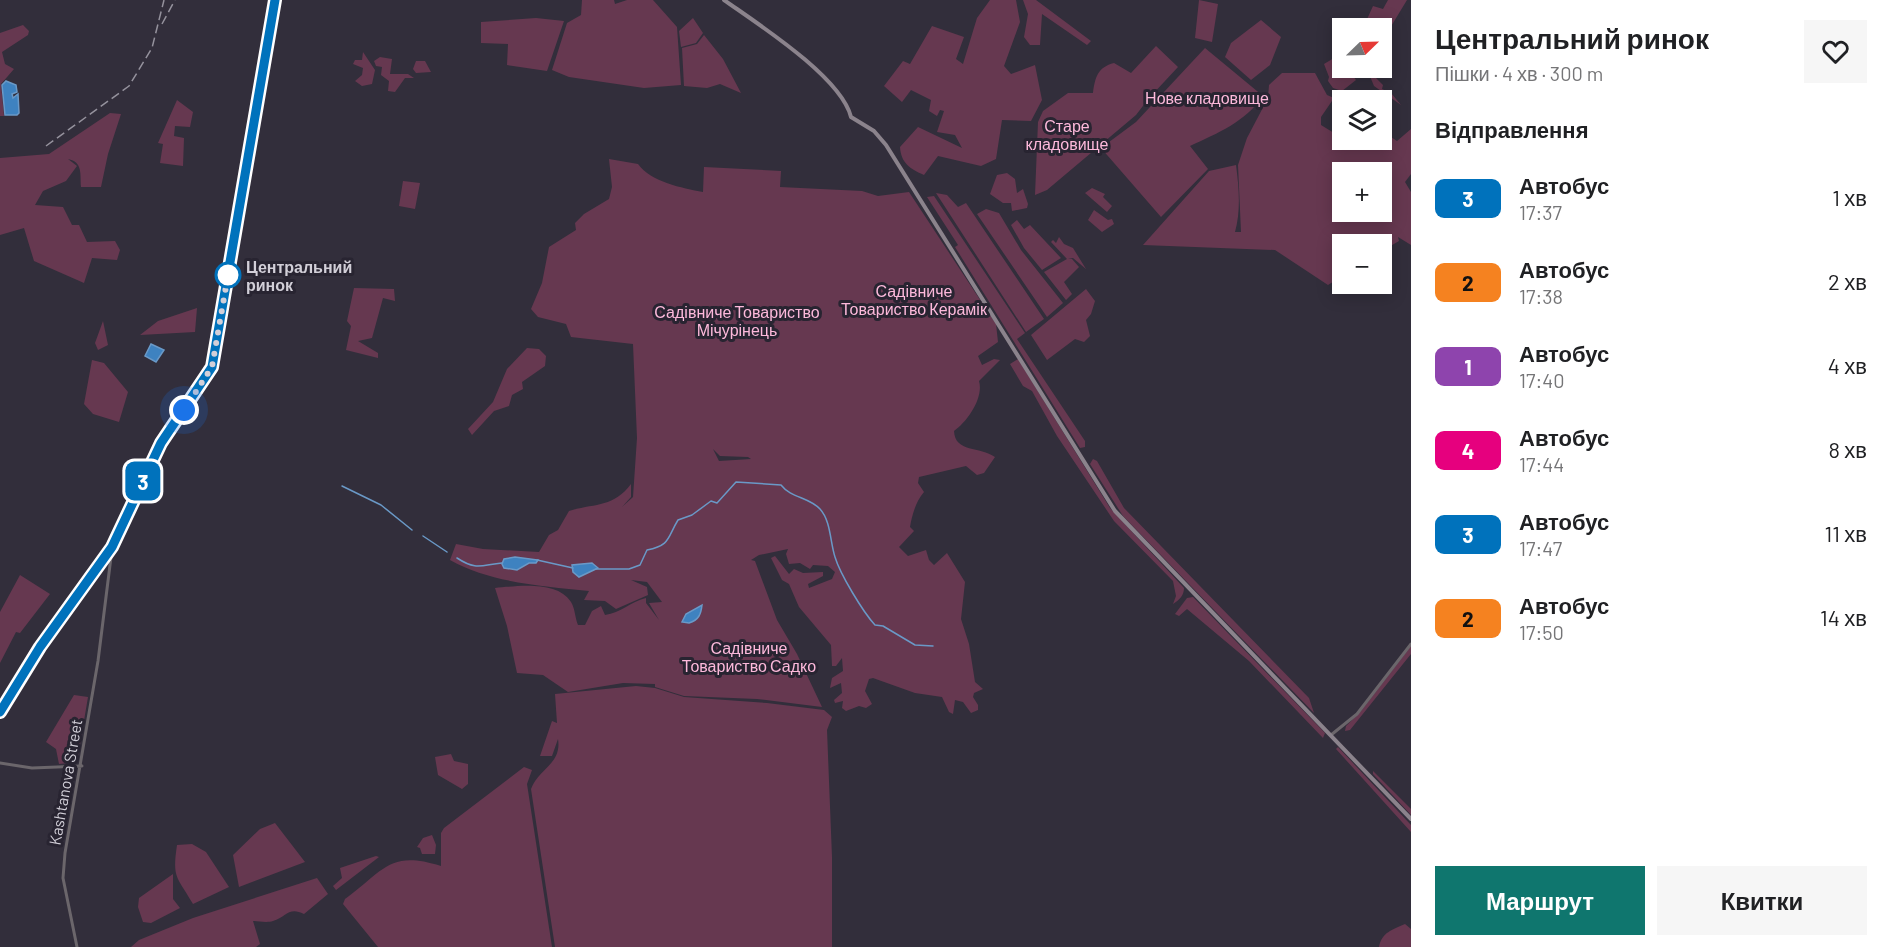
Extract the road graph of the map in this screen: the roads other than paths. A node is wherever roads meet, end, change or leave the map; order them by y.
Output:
1 (275, 0) edge
2 (724, 0) edge
3 (112, 547) junction
4 (1411, 644) edge
5 (0, 712) edge
6 (1331, 735) junction
7 (0, 763) edge
8 (81, 766) junction
9 (1411, 819) edge
10 (76, 947) edge

1 - 3 main road
2 - 6 main road
3 - 5 main road
3 - 8 street, Kashtanova Street
4 - 6 street
6 - 9 main road
7 - 8 street
8 - 10 street, Kashtanova Street

